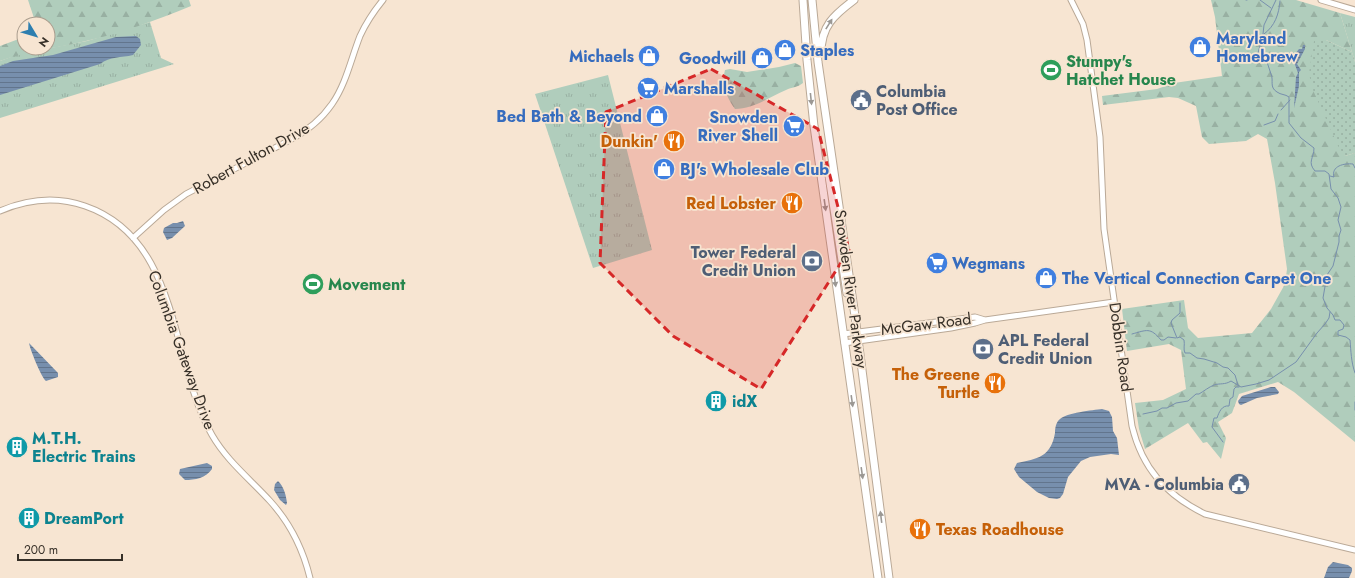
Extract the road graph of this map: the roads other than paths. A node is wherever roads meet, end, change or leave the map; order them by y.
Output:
1 (383, 0) edge
2 (802, 0) edge
3 (812, 0) edge
4 (854, 0) edge
5 (1071, 0) edge
6 (1321, 0) edge
7 (1355, 10) edge
8 (822, 89) junction
9 (820, 167) junction
10 (1, 210) edge
11 (133, 238) junction
12 (1114, 302) junction
13 (855, 316) junction
14 (984, 320) junction
15 (857, 332) junction
16 (843, 334) junction
17 (859, 342) junction
18 (844, 343) junction
19 (1355, 550) edge
20 (310, 578) edge
21 (878, 578) edge
22 (889, 578) edge

1 - 11 street, Robert Fulton Drive
2 -> 9 main road, Snowden River Parkway
3 - 8 main road, Snowden River Parkway
8 -> 4 main road
5 - 12 street, Dobbin Road
6 - 7 street
8 - 13 main road, Snowden River Parkway
9 - 13 main road
9 -> 16 main road, Snowden River Parkway
10 - 11 street, Columbia Gateway Drive
11 - 20 street, Columbia Gateway Drive
12 - 14 street, McGaw Road
12 - 19 street, Dobbin Road
13 - 15 main road, Snowden River Parkway
14 - 15 street, McGaw Road
14 - 17 street, McGaw Road
15 - 16 street, McGaw Road
15 - 17 main road, Snowden River Parkway
16 - 18 main road, Snowden River Parkway
17 - 18 street, McGaw Road
22 -> 17 main road, Snowden River Parkway
18 -> 21 main road, Snowden River Parkway

